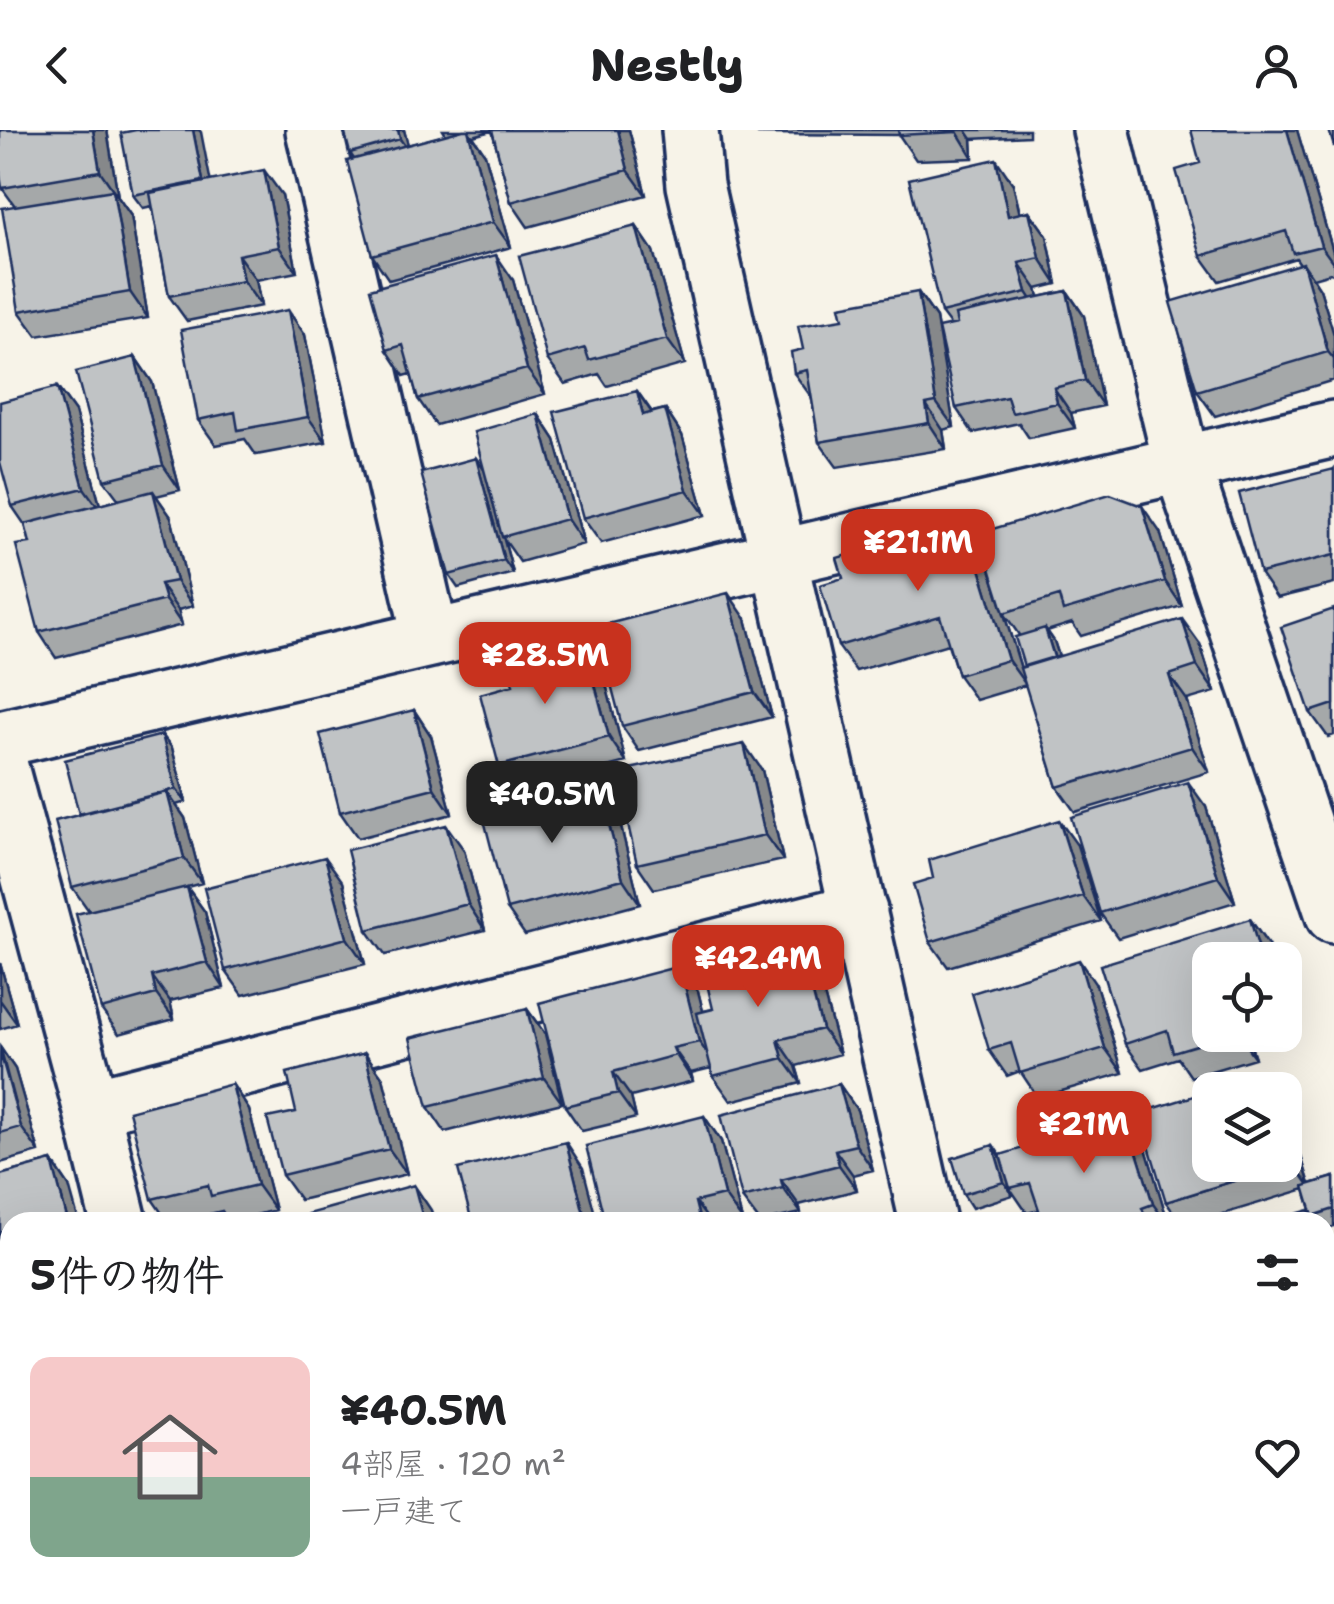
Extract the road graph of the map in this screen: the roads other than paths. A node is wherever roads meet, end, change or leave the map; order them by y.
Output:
1 (314, 130) edge
2 (690, 130) edge
3 (1101, 130) edge
4 (1334, 429) edge
5 (1182, 465) junction
6 (780, 558) junction
7 (432, 639) junction
8 (0, 739) edge
9 (0, 768) edge
10 (859, 911) junction
11 (1334, 915) edge
12 (91, 1107) junction
13 (117, 1212) edge
14 (926, 1212) edge

1 - 7 street
2 - 6 street
3 - 5 street
4 - 5 street
5 - 6 street
5 - 11 street
6 - 7 street
6 - 10 street
7 - 8 street
9 - 12 street
10 - 12 street
10 - 14 street
12 - 13 street

